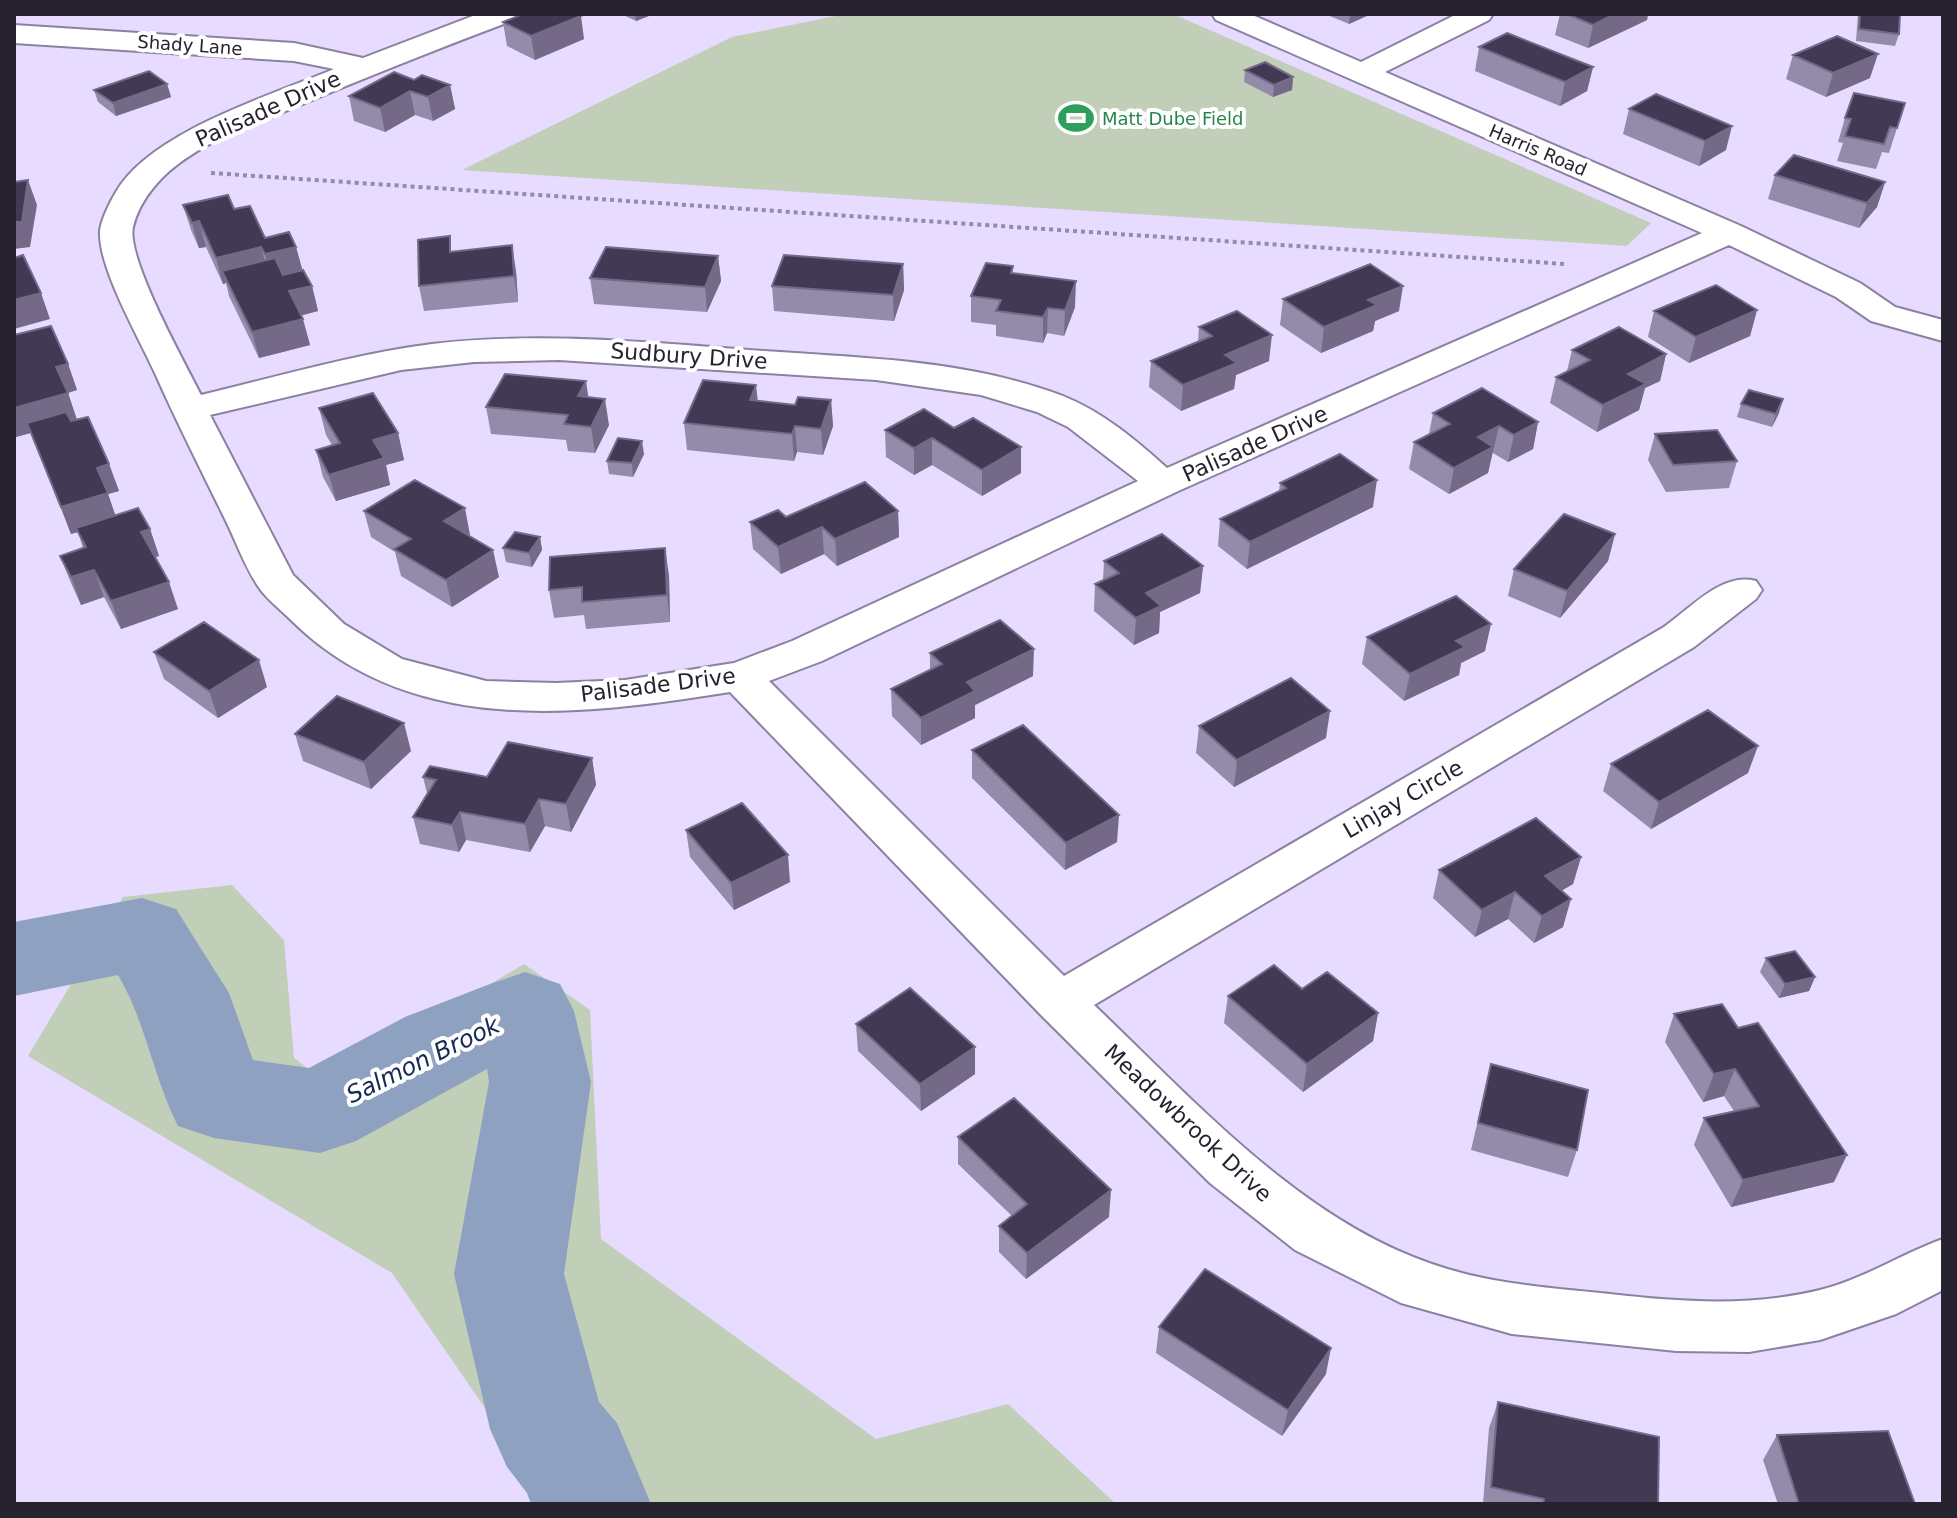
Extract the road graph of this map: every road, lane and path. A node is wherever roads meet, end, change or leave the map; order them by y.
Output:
1 (504, 14) edge
2 (1226, 14) edge
3 (1479, 14) edge
4 (14, 34) edge
5 (365, 67) junction
6 (1361, 73) junction
7 (205, 173) dead end
8 (1729, 233) junction
9 (1568, 264) dead end
10 (1848, 290) junction
11 (1943, 310) edge
12 (1883, 314) junction
13 (1943, 331) edge
14 (1943, 354) edge
15 (189, 409) junction
16 (1163, 484) junction
17 (1742, 590) dead end
18 (740, 676) junction
19 (1059, 1002) junction
20 (1943, 1263) edge

1 - 5 street, Palisade Drive
2 - 6 street, Harris Road
3 - 6 street
4 - 5 street, Shady Lane
5 - 15 street, Palisade Drive
6 - 8 street, Harris Road
7 - 9 path
8 - 10 street, Harris Road
8 - 16 street, Palisade Drive
10 - 11 street, Harris Road
10 - 12 street, Harris Road
12 - 13 street, Harris Road
12 - 14 street, Harris Road
15 - 16 street, Sudbury Drive
15 - 18 street, Palisade Drive
16 - 18 street, Palisade Drive
17 - 19 street, Linjay Circle
18 - 19 street, Meadowbrook Drive
19 - 20 street, Meadowbrook Drive

